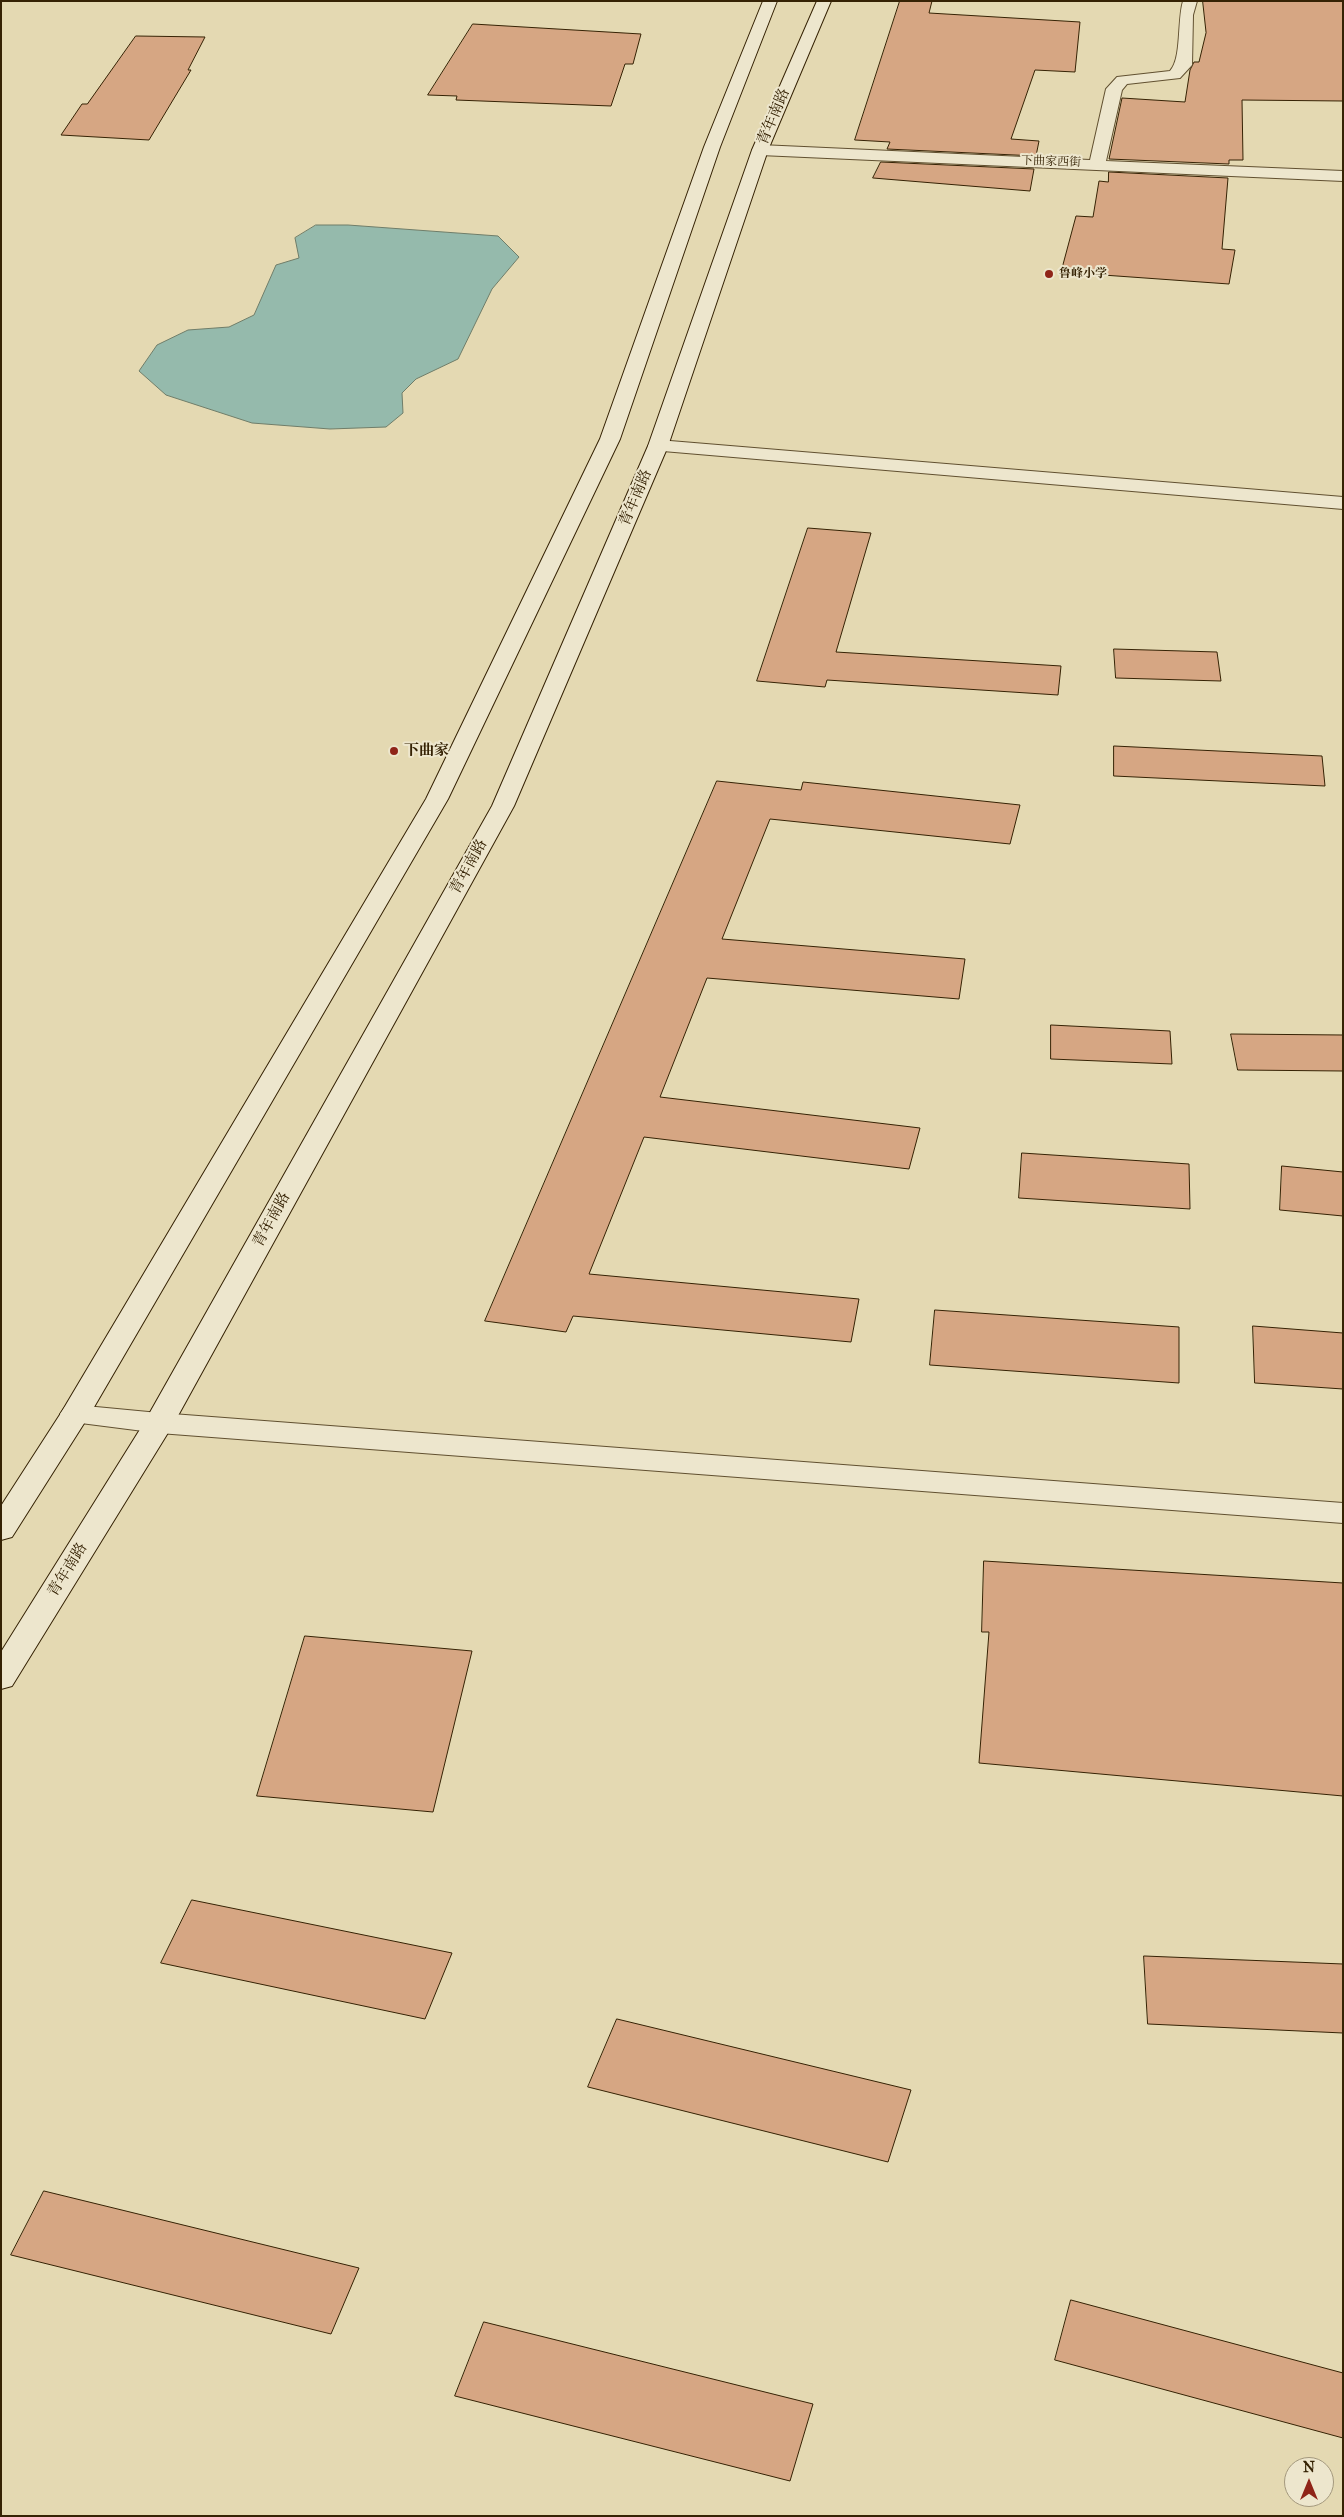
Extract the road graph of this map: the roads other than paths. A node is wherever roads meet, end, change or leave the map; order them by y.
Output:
1 (770, 1) edge
2 (824, 1) edge
3 (1190, 1) edge
4 (760, 150) junction
5 (1097, 164) junction
6 (1343, 176) edge
7 (658, 446) junction
8 (1343, 503) edge
9 (75, 1414) junction
10 (159, 1423) junction
11 (1343, 1513) edge
12 (1, 1530) edge
13 (1, 1678) edge

1 - 9 main road
2 - 4 main road, 青年南路
3 - 5 main road
4 - 5 main road, 下曲家西街
4 - 7 main road, 青年南路
5 - 6 main road, 下曲家西街
7 - 8 main road
7 - 10 main road, 青年南路
9 - 10 main road
9 - 12 main road
10 - 11 main road
10 - 13 main road, 青年南路

